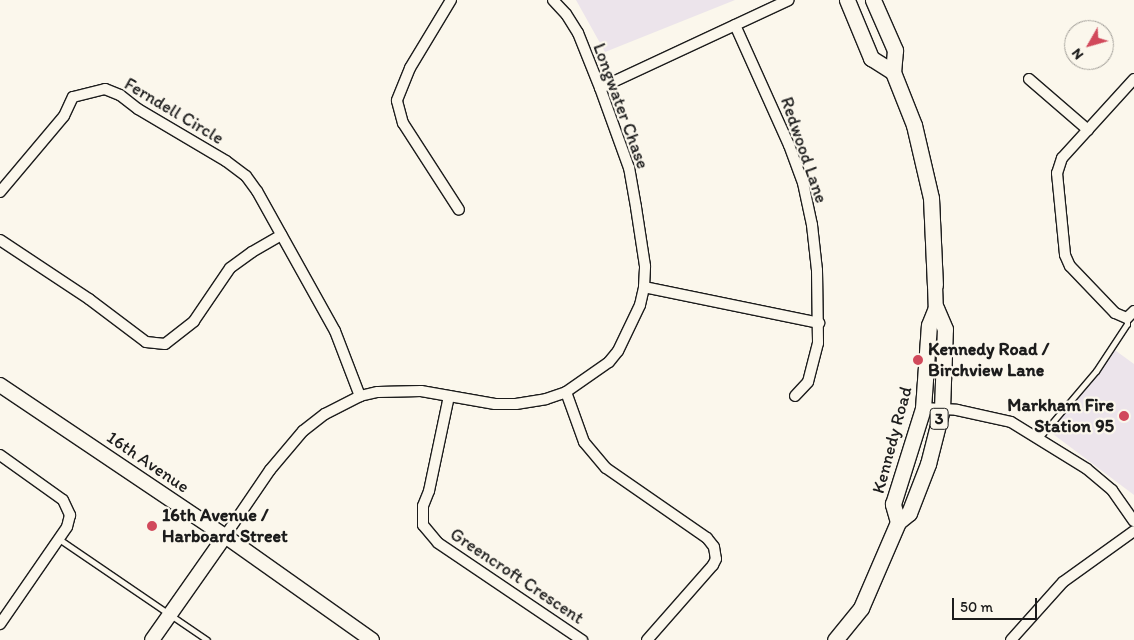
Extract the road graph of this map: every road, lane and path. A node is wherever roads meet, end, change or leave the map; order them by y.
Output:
1 (451, 0) edge
2 (553, 0) edge
3 (789, 0) edge
4 (847, 0) edge
5 (873, 0) edge
6 (735, 25) junction
7 (893, 72) junction
8 (1029, 79) dead end
9 (1134, 79) edge
10 (600, 88) junction
11 (1088, 130) junction
12 (0, 192) edge
13 (460, 210) dead end
14 (282, 235) junction
15 (0, 240) edge
16 (936, 285) joint
17 (644, 287) junction
18 (936, 308) junction
19 (1131, 314) edge
20 (819, 323) junction
21 (0, 386) edge
22 (566, 392) junction
23 (360, 396) junction
24 (448, 396) junction
25 (795, 396) dead end
26 (923, 408) junction
27 (942, 409) junction
28 (1039, 438) junction
29 (0, 455) edge
30 (1134, 521) edge
31 (898, 522) junction
32 (1134, 531) edge
33 (225, 536) junction
34 (58, 539) junction
35 (170, 614) junction
36 (0, 624) edge
37 (152, 640) edge
38 (207, 640) edge
39 (372, 640) edge
40 (582, 640) edge
41 (647, 640) edge
42 (835, 640) edge
43 (1011, 640) edge

1 - 13 street
2 - 10 street, Longwater Chase
3 - 6 street
4 - 7 main road
5 - 7 main road, Kennedy Road / 3
6 - 10 street
6 - 20 street, Redwood Lane
7 - 16 main road, Kennedy Road / 3
8 - 11 street
9 - 11 street
10 - 17 street, Longwater Chase
11 - 19 street
12 - 14 street, Ferndell Circle
14 - 15 street
14 - 23 street, Ferndell Circle
16 - 18 main road, Kennedy Road / 3
17 - 20 street
17 - 22 street, Longwater Chase
18 - 26 main road, Kennedy Road / 3
18 - 27 main road, Kennedy Road / 3
19 - 28 lane
20 - 25 street, Redwood Lane
21 - 33 main road, 16th Avenue
22 - 24 street, Longwater Chase
22 - 41 street
23 - 24 street, Longwater Chase
23 - 33 street, Longwater Chase
24 - 40 street, Greencroft Crescent
26 - 27 street
26 - 31 main road, Kennedy Road / 3
27 - 28 street
27 - 31 main road, Kennedy Road / 3
28 - 30 street
29 - 34 street
31 - 42 main road, Kennedy Road / 3
32 - 43 street
33 - 35 main road
33 - 39 main road, 16th Avenue
34 - 35 lane
34 - 36 street
35 - 37 main road
35 - 38 lane

